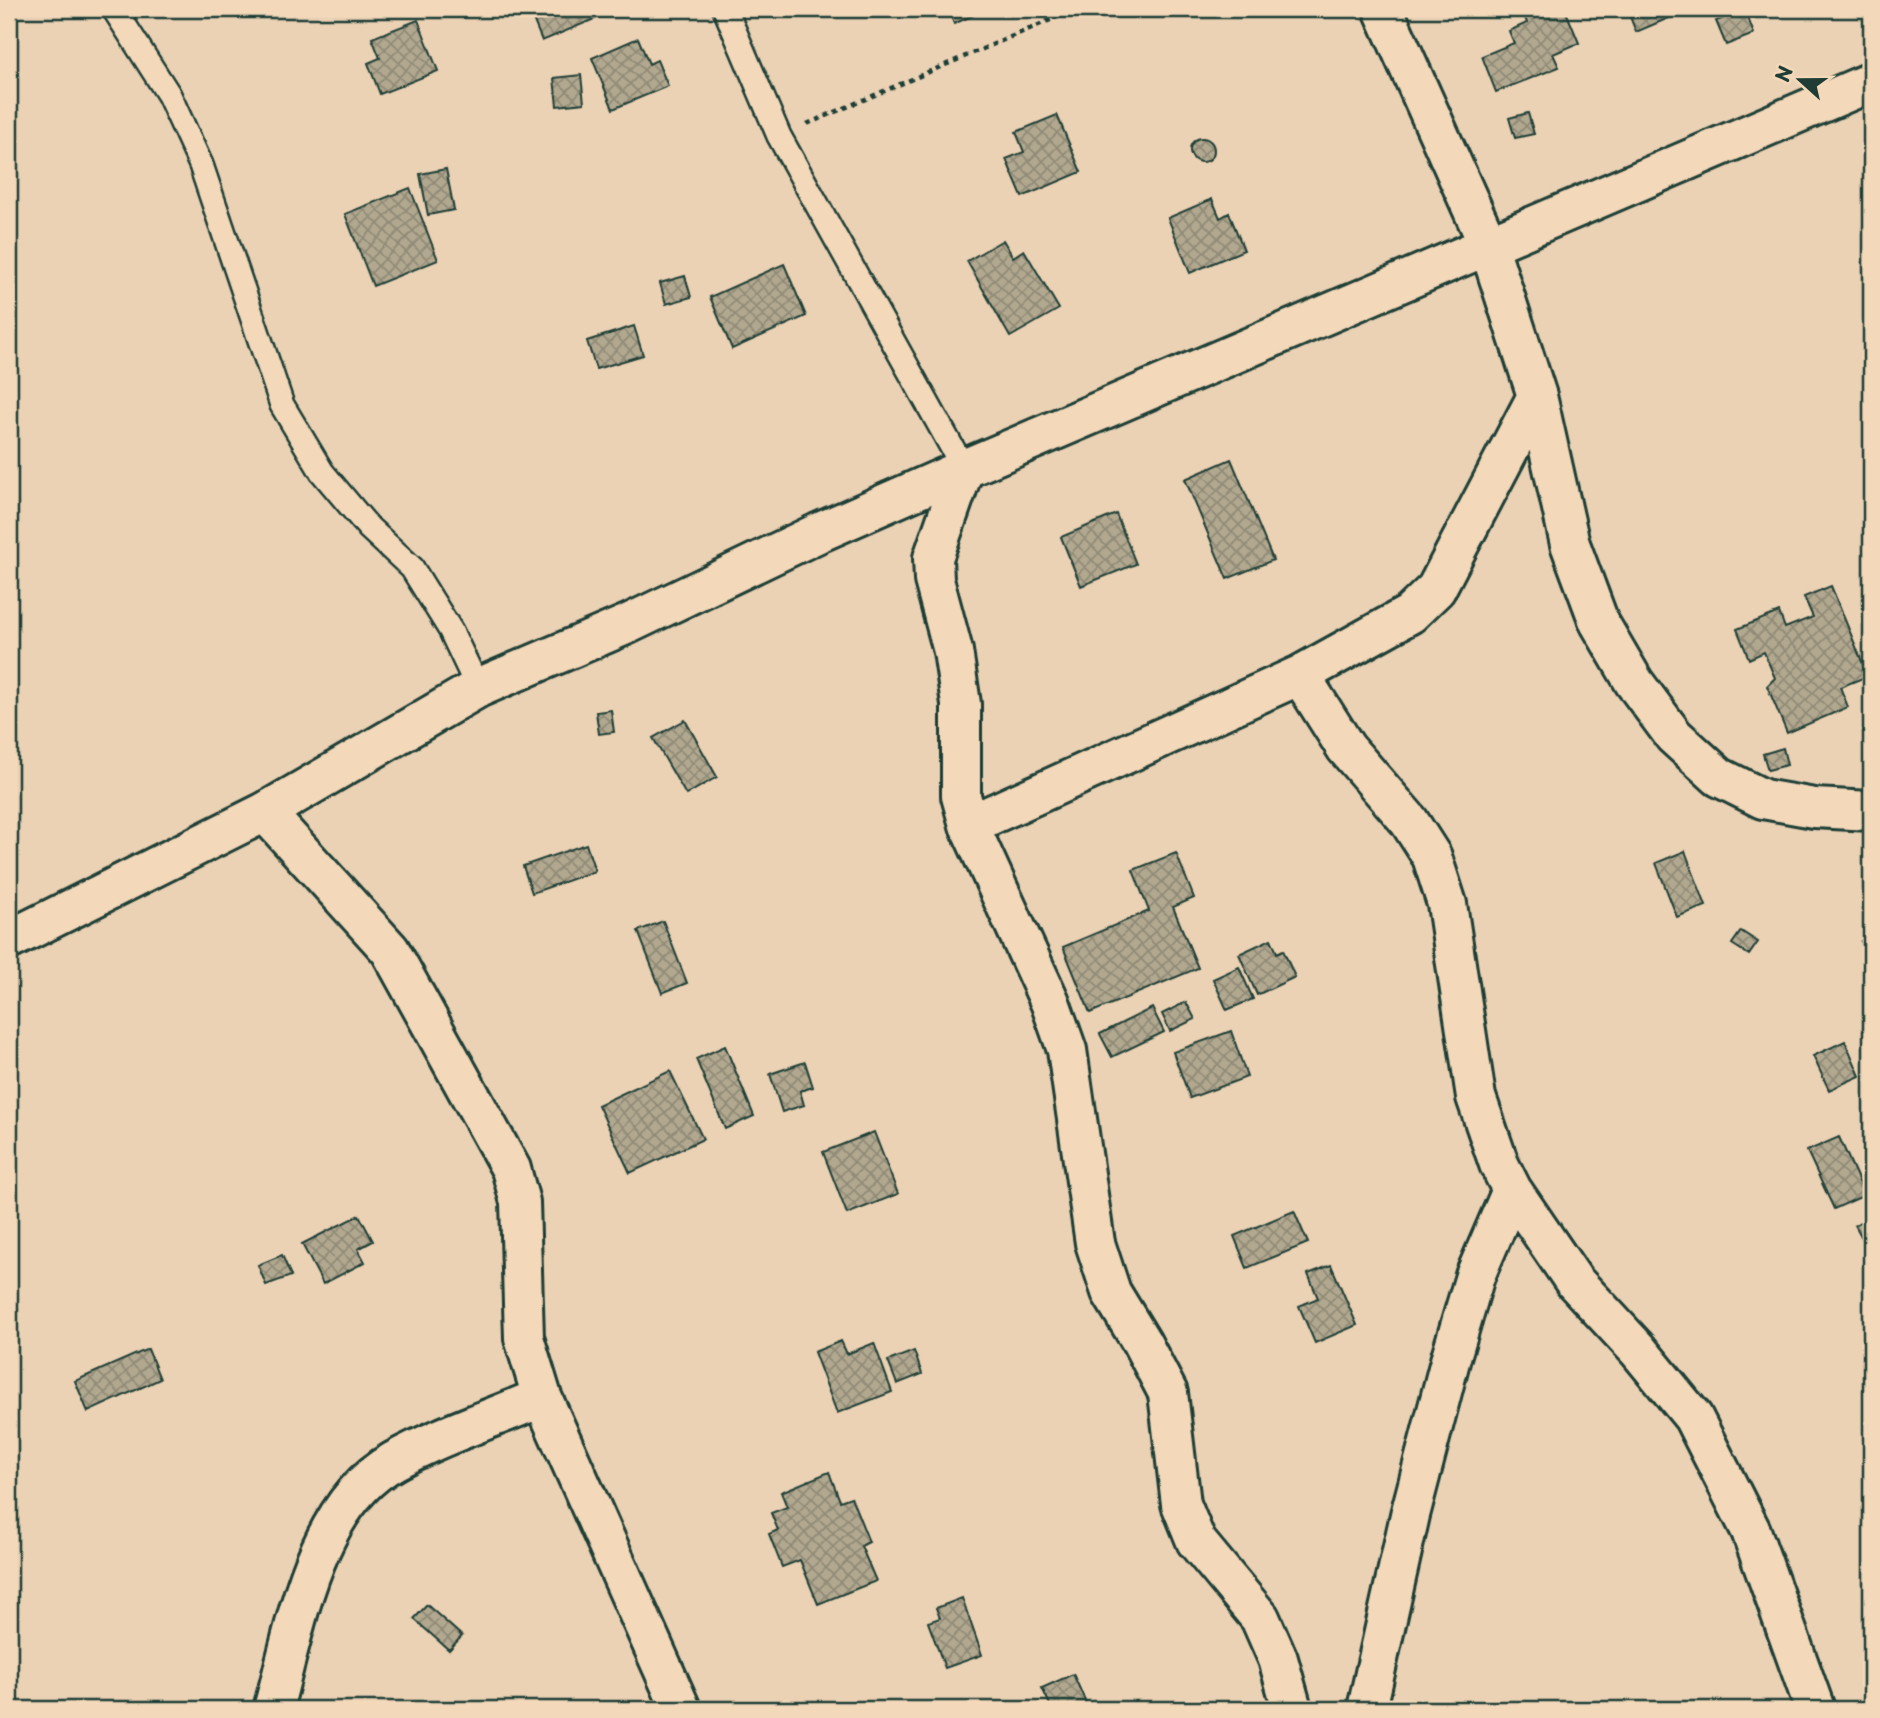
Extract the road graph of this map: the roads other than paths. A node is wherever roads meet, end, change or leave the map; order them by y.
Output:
1 (114, 9) edge
2 (725, 9) edge
3 (1383, 9) edge
4 (1871, 82) edge
5 (1488, 244) junction
6 (1537, 396) junction
7 (964, 469) junction
8 (1300, 675) junction
9 (478, 688) junction
10 (265, 811) junction
11 (1871, 811) edge
12 (969, 825) junction
13 (9, 940) edge
14 (1512, 1190) junction
15 (542, 1397) junction
16 (273, 1709) edge
17 (681, 1709) edge
18 (1292, 1709) edge
19 (1367, 1709) edge
20 (1815, 1709) edge

1 - 9 lane
2 - 7 lane
3 - 5 street
4 - 5 street
5 - 6 street
5 - 7 street
6 - 8 street
6 - 11 street
7 - 9 street
7 - 12 street
8 - 12 street
8 - 14 street
9 - 10 street
10 - 13 street
10 - 15 street
12 - 18 street
14 - 19 street
14 - 20 street
15 - 16 street
15 - 17 street

